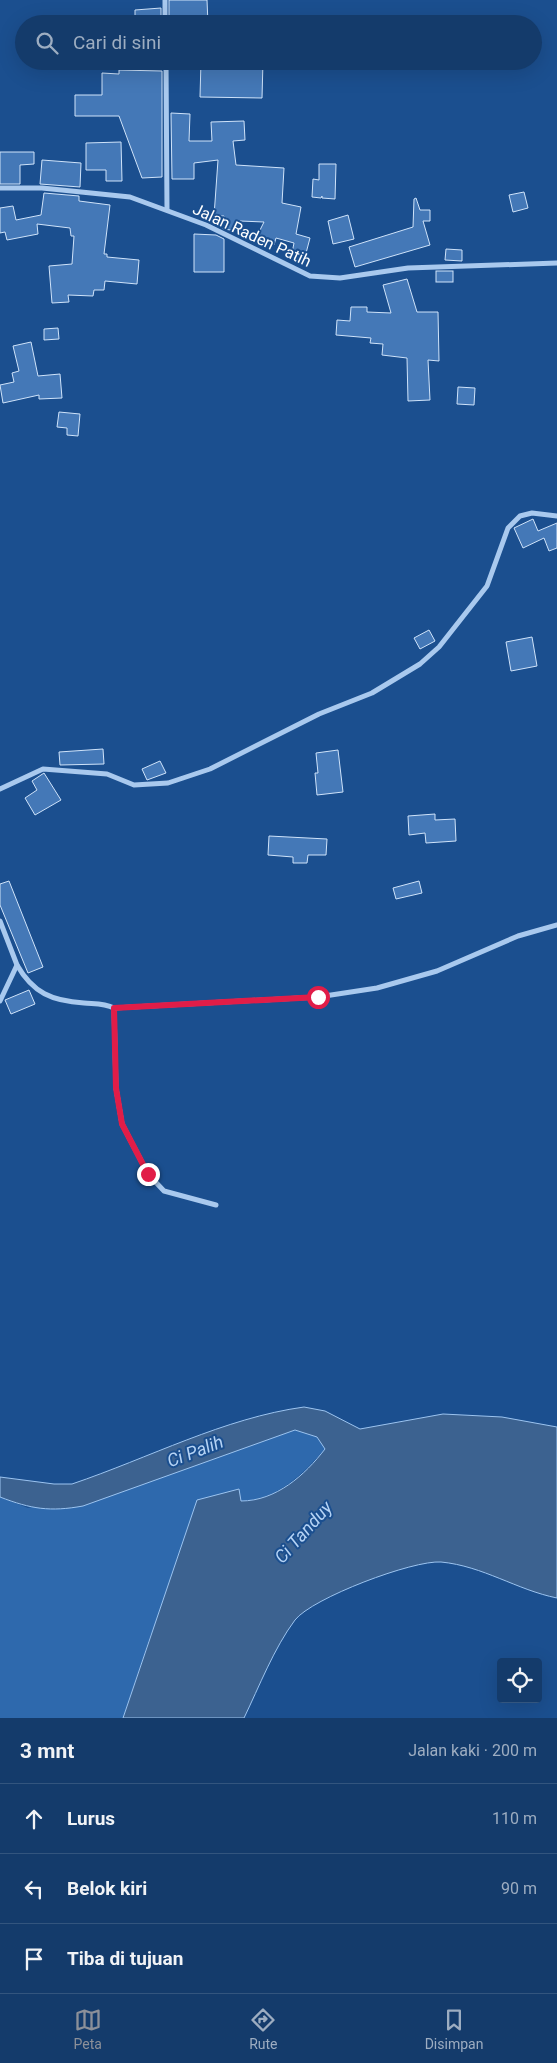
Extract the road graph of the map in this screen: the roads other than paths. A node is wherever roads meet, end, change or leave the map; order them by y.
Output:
1 (165, 0) edge
2 (165, 15) edge
3 (166, 70) edge
4 (0, 188) edge
5 (166, 210) junction
6 (557, 263) edge
7 (557, 516) edge
8 (0, 789) edge
9 (0, 922) edge
10 (557, 925) edge
11 (17, 966) junction
12 (0, 1001) edge
13 (114, 1008) junction
14 (216, 1205) dead end

1 - 2 street
3 - 5 street
4 - 5 street, Jalan Raden Patih
5 - 6 street, Jalan Raden Patih
7 - 8 street
9 - 11 street
10 - 13 street
11 - 12 street
11 - 13 street
13 - 14 street

